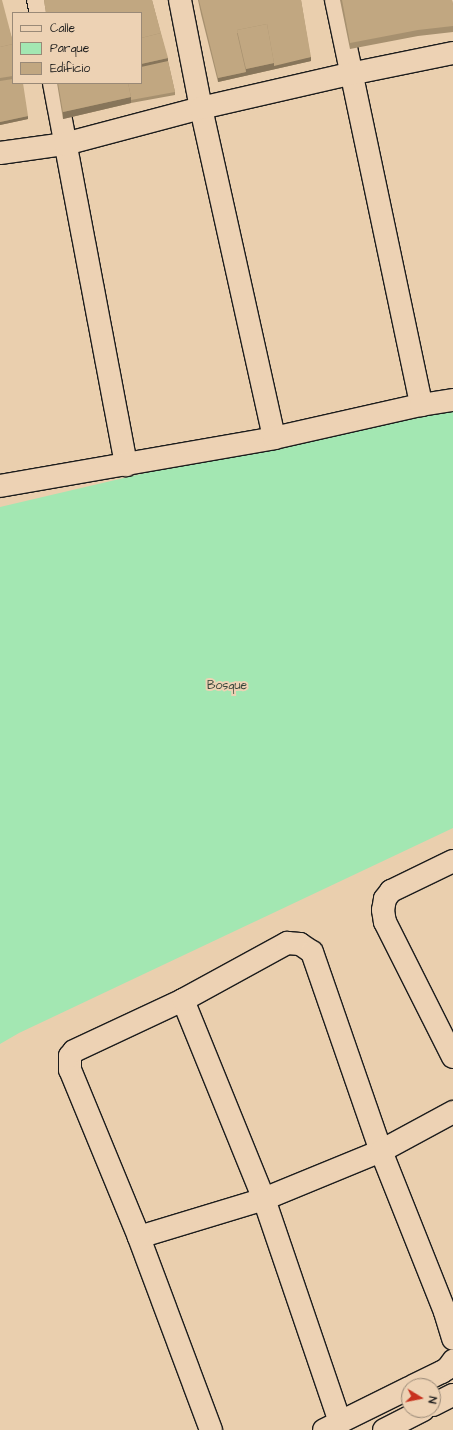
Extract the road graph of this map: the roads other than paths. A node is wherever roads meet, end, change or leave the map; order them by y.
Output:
1 (38, 0) edge
2 (180, 0) edge
3 (336, 0) edge
4 (41, 12) edge
5 (453, 53) edge
6 (350, 74) junction
7 (54, 84) edge
8 (200, 108) junction
9 (65, 144) junction
10 (0, 153) edge
11 (453, 400) edge
12 (421, 405) junction
13 (274, 438) junction
14 (126, 465) junction
15 (0, 486) edge
16 (453, 861) edge
17 (183, 1000) junction
18 (453, 1057) edge
19 (453, 1112) edge
20 (381, 1151) junction
21 (264, 1199) junction
22 (139, 1237) junction
23 (449, 1310) edge
24 (453, 1339) edge
25 (453, 1361) edge
26 (430, 1378) edge
27 (401, 1392) edge
28 (453, 1395) edge
29 (441, 1401) edge
30 (407, 1418) edge
31 (332, 1426) edge
32 (211, 1430) edge
33 (384, 1430) edge

1 - 4 street
2 - 8 street
3 - 6 street
5 - 6 street
6 - 8 street
6 - 12 street
7 - 9 street
8 - 9 street
8 - 13 street
9 - 10 street
9 - 14 street
11 - 12 street
12 - 13 street
13 - 14 street
14 - 15 street
16 - 18 street
17 - 20 street
17 - 21 street
17 - 22 street
19 - 20 street
20 - 21 street
20 - 23 street
21 - 22 street
21 - 31 street
22 - 32 street
23 - 24 street
25 - 26 street
27 - 31 street
28 - 29 street
30 - 33 street

